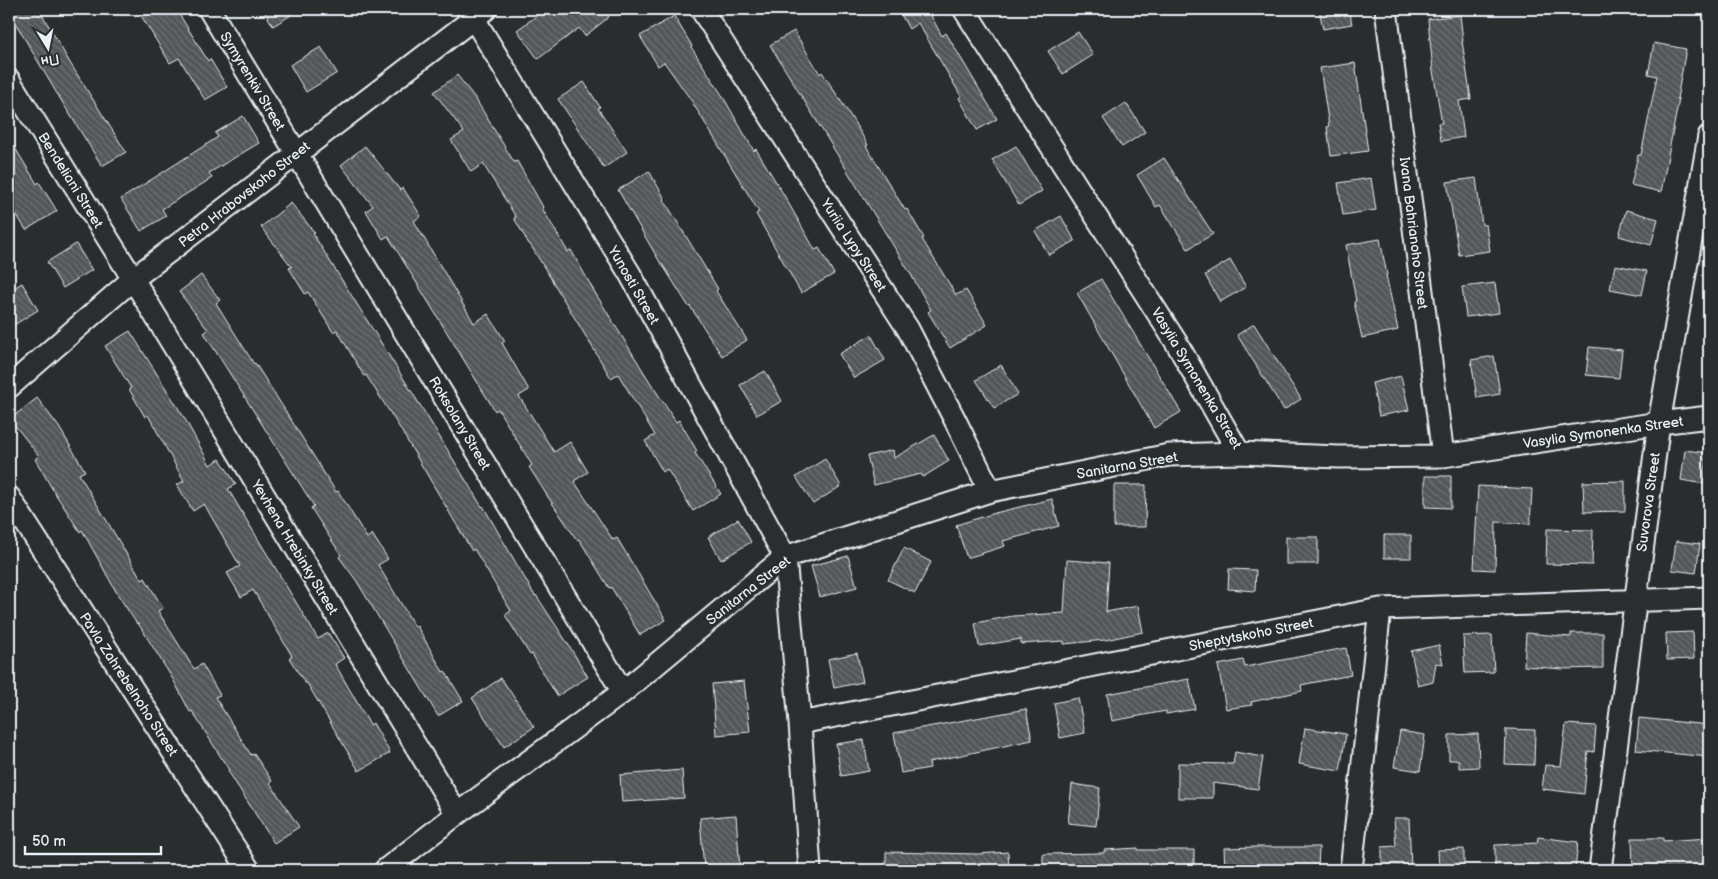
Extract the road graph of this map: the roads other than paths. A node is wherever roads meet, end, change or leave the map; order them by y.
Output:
1 (209, 9) edge
2 (701, 9) edge
3 (964, 9) edge
4 (1386, 9) edge
5 (476, 12) edge
6 (9, 80) edge
7 (1709, 136) edge
8 (297, 153) junction
9 (133, 279) junction
10 (9, 387) edge
11 (1709, 417) edge
12 (1659, 423) junction
13 (1239, 453) junction
14 (1443, 456) junction
15 (990, 492) junction
16 (9, 497) edge
17 (785, 557) junction
18 (1709, 598) edge
19 (1635, 600) junction
20 (1380, 609) junction
21 (623, 692) junction
22 (800, 723) junction
23 (457, 814) junction
24 (249, 870) edge
25 (385, 870) edge
26 (810, 870) edge
27 (1351, 870) edge
28 (1600, 870) edge

1 - 8 street, Symyrenkiv Street
2 - 15 street, Yuriia Lypy Street
3 - 13 street, Vasylia Symonenka Street
4 - 14 street, Ivana Bahrianoho Street
5 - 8 street, Petra Hrabovskoho Street
5 - 17 street, Yunosti Street
6 - 9 street, Bendeliani Street
7 - 12 street, Suvorova Street
8 - 9 street, Petra Hrabovskoho Street
8 - 21 street, Roksolany Street
9 - 10 street, Petra Hrabovskoho Street
9 - 23 street, Yevhena Hrebinky Street
11 - 12 street, Vasylia Symonenka Street
12 - 14 street, Vasylia Symonenka Street
12 - 19 street, Suvorova Street
13 - 14 street, Vasylia Symonenka Street
13 - 15 street, Sanitarna Street
15 - 17 street, Sanitarna Street
16 - 24 street, Pavla Zahrebelnoho Street
17 - 21 street, Sanitarna Street
17 - 22 street
18 - 19 street, Sheptytskoho Street
19 - 20 street, Sheptytskoho Street
19 - 28 street, Suvorova Street
20 - 22 street, Sheptytskoho Street
20 - 27 street
21 - 23 street, Sanitarna Street
22 - 26 street
23 - 25 street, Sanitarna Street

